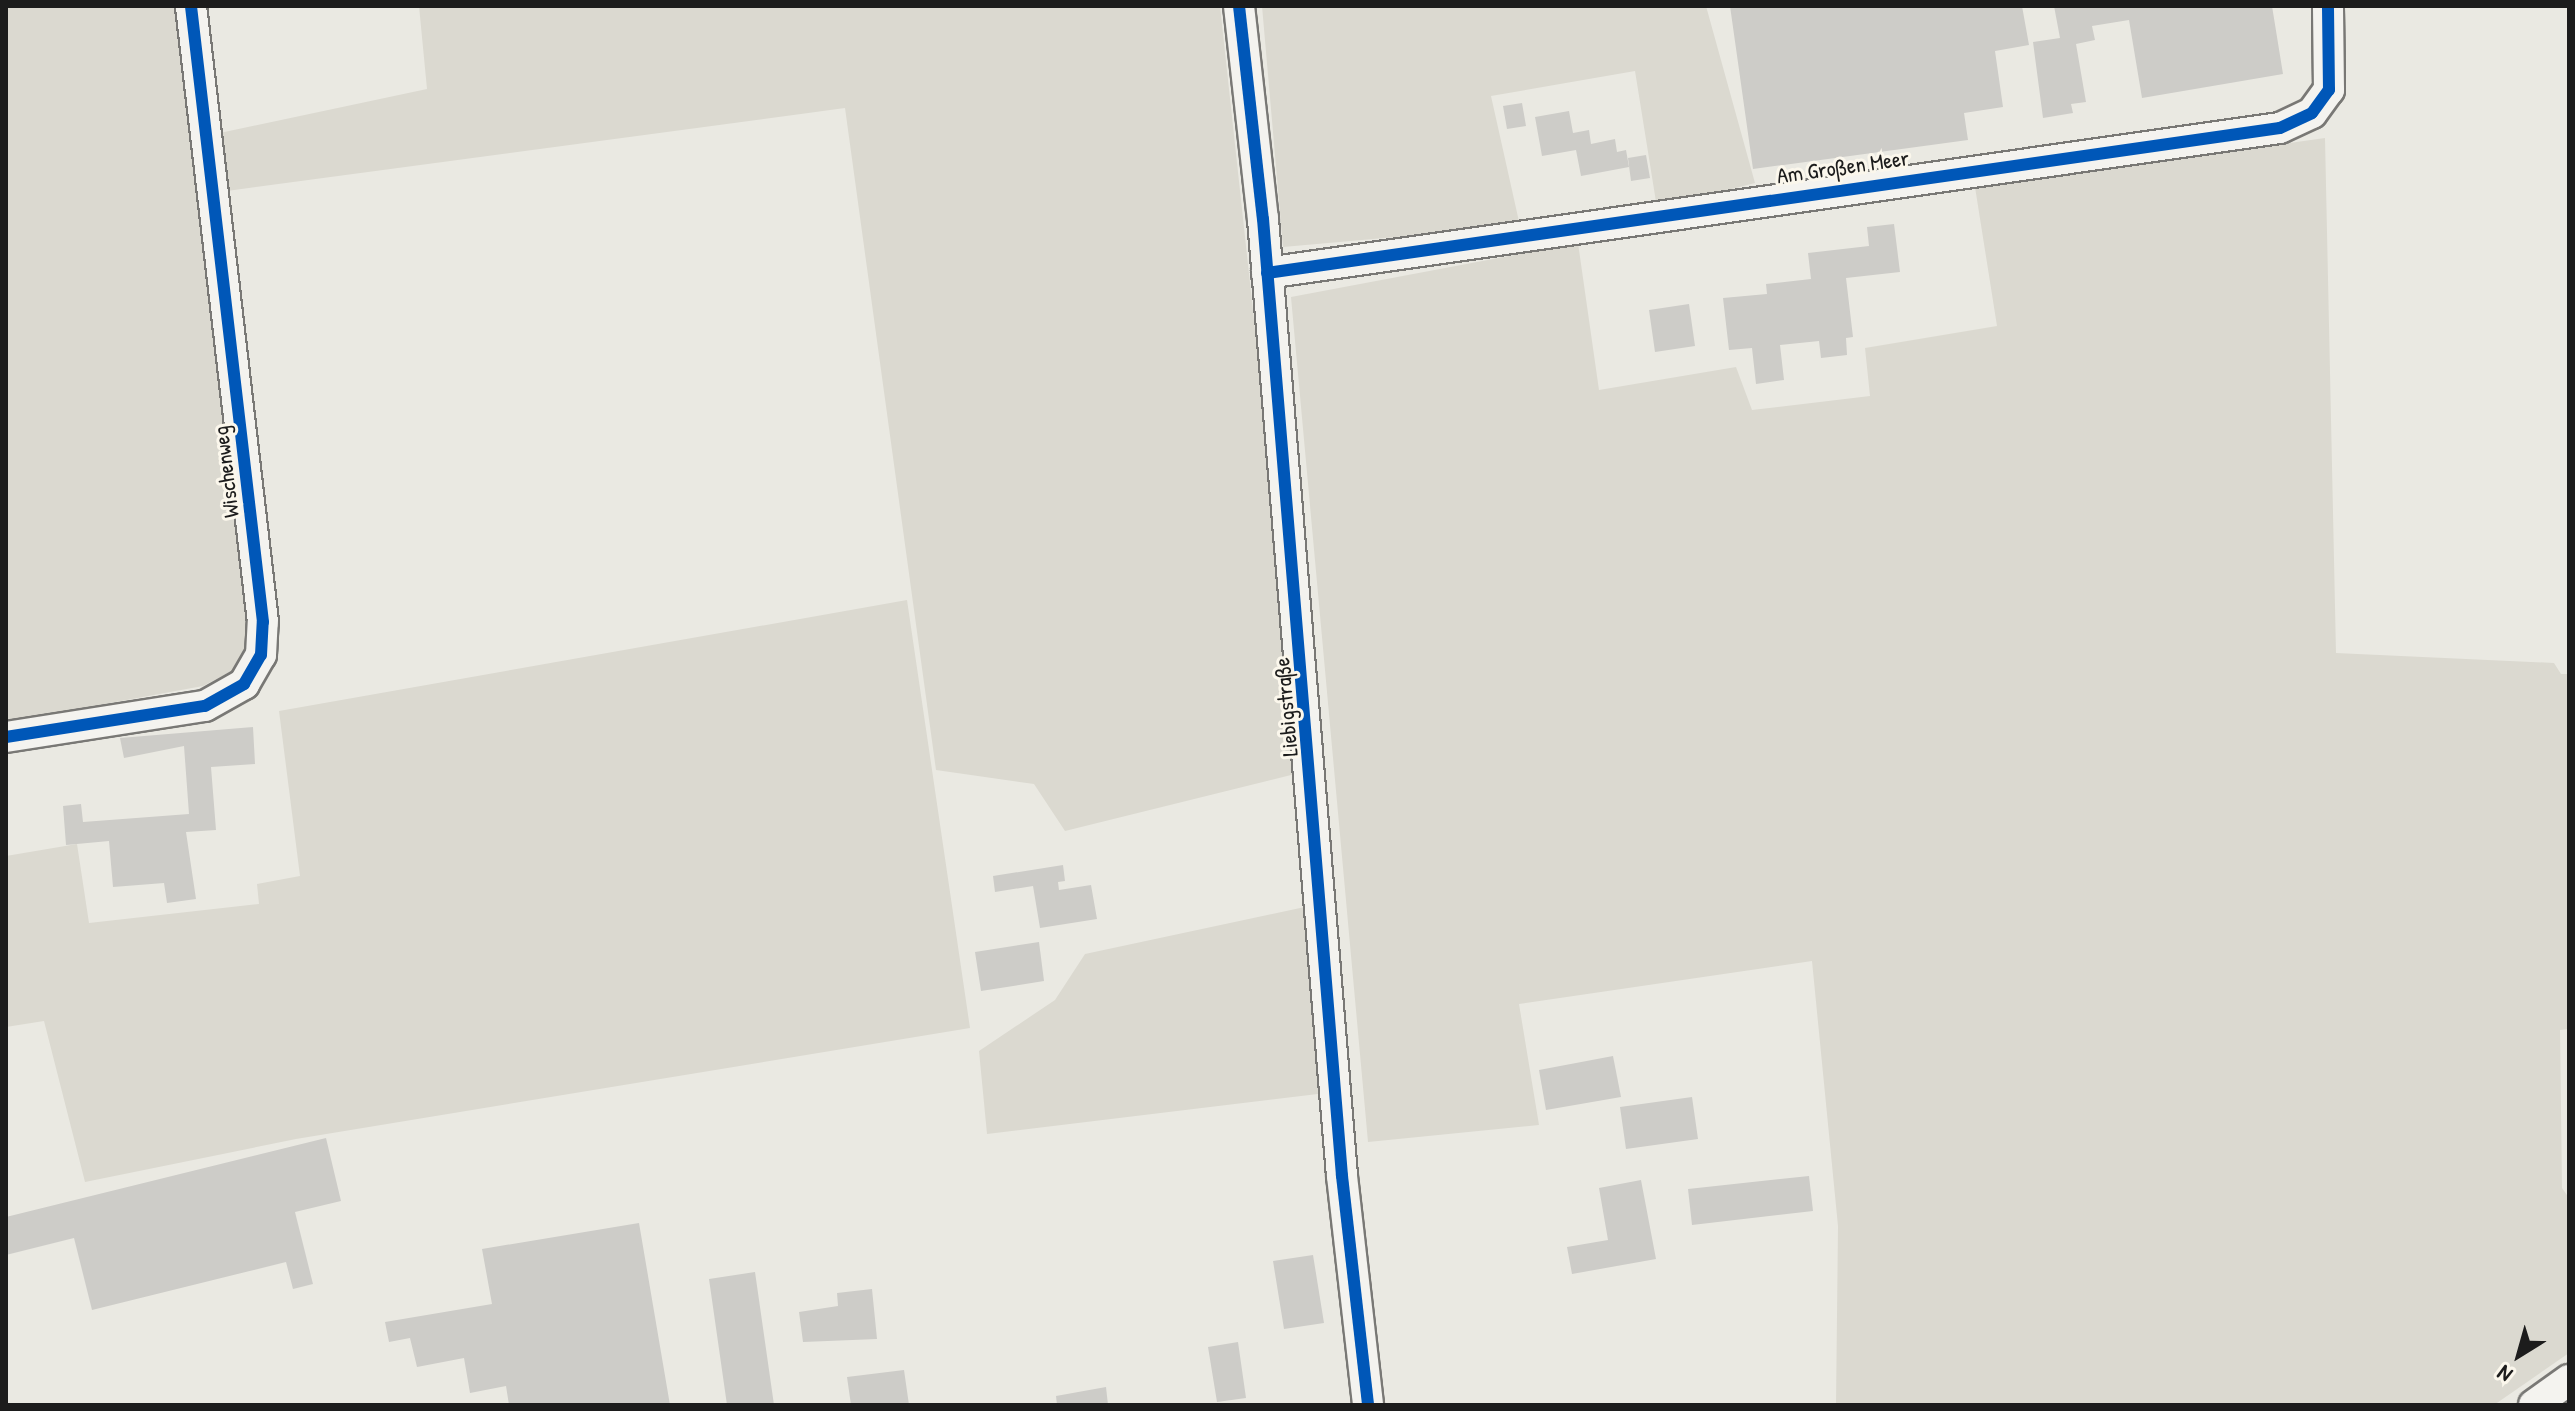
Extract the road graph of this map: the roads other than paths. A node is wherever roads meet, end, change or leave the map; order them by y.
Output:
1 (191, 6) edge
2 (1239, 6) edge
3 (2328, 6) edge
4 (1267, 273) junction
5 (6, 737) edge
6 (2569, 1380) edge
7 (1368, 1405) edge
8 (2534, 1405) edge

1 - 5 street, Wischenweg
2 - 4 street, Liebigstraße
3 - 4 street, Am Großen Meer
4 - 7 street, Liebigstraße
6 - 8 street

